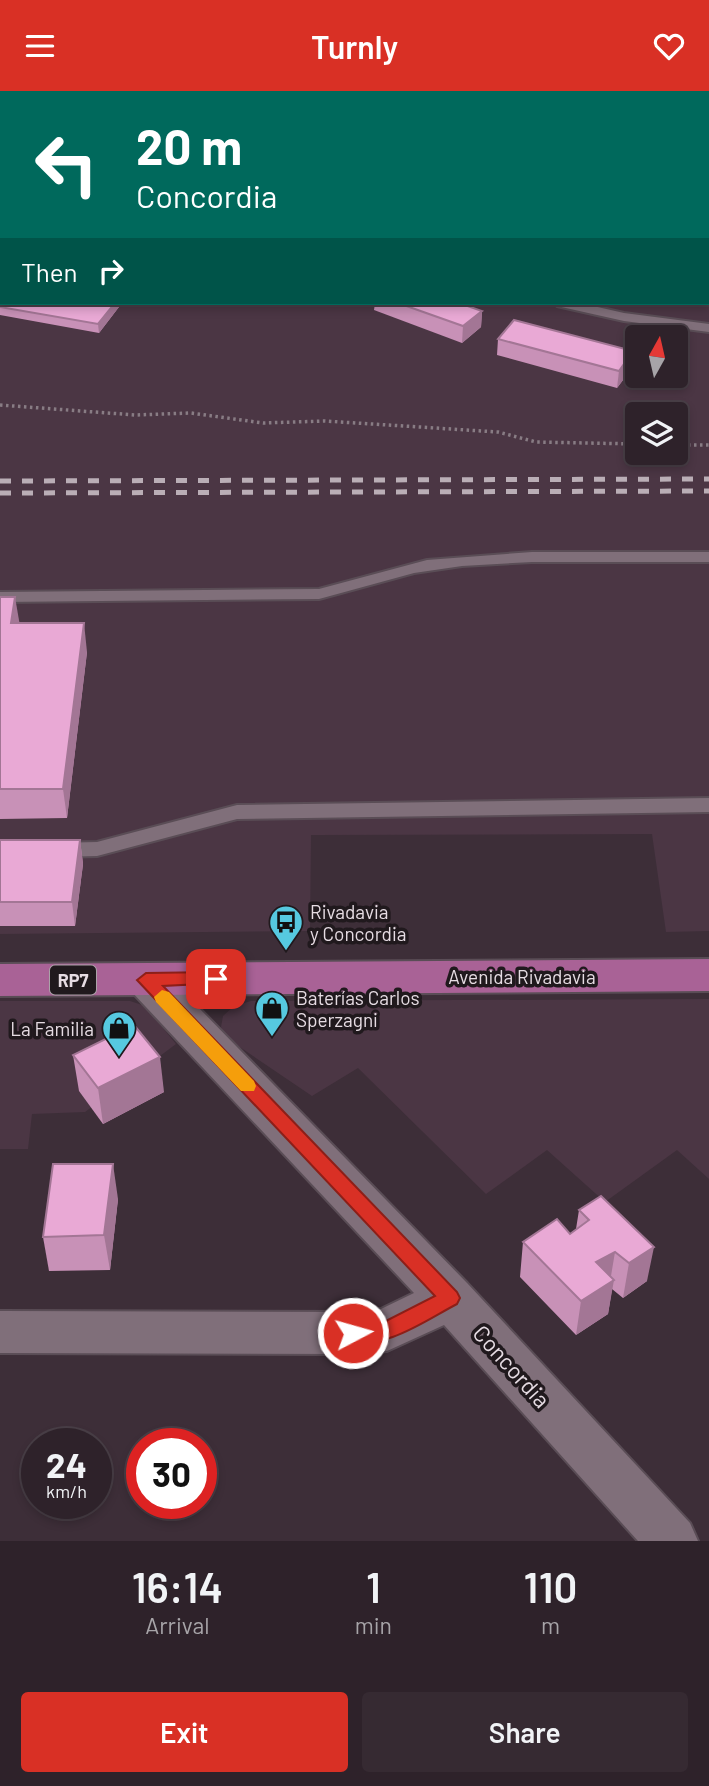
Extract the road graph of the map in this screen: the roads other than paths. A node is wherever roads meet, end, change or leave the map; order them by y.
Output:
1 (571, 305) edge
2 (709, 328) edge
3 (709, 557) edge
4 (0, 597) edge
5 (709, 805) edge
6 (42, 850) edge
7 (709, 975) edge
8 (0, 980) edge
9 (146, 980) junction
10 (450, 1298) junction
11 (0, 1332) edge
12 (672, 1541) edge

1 - 2 lane
3 - 4 lane
5 - 6 lane
7 - 9 main road, Avenida Rivadavia / RP7
8 - 9 main road, Avenida Rivadavia / RP7
9 - 10 street, Concordia
10 - 11 street
10 - 12 street, Concordia

